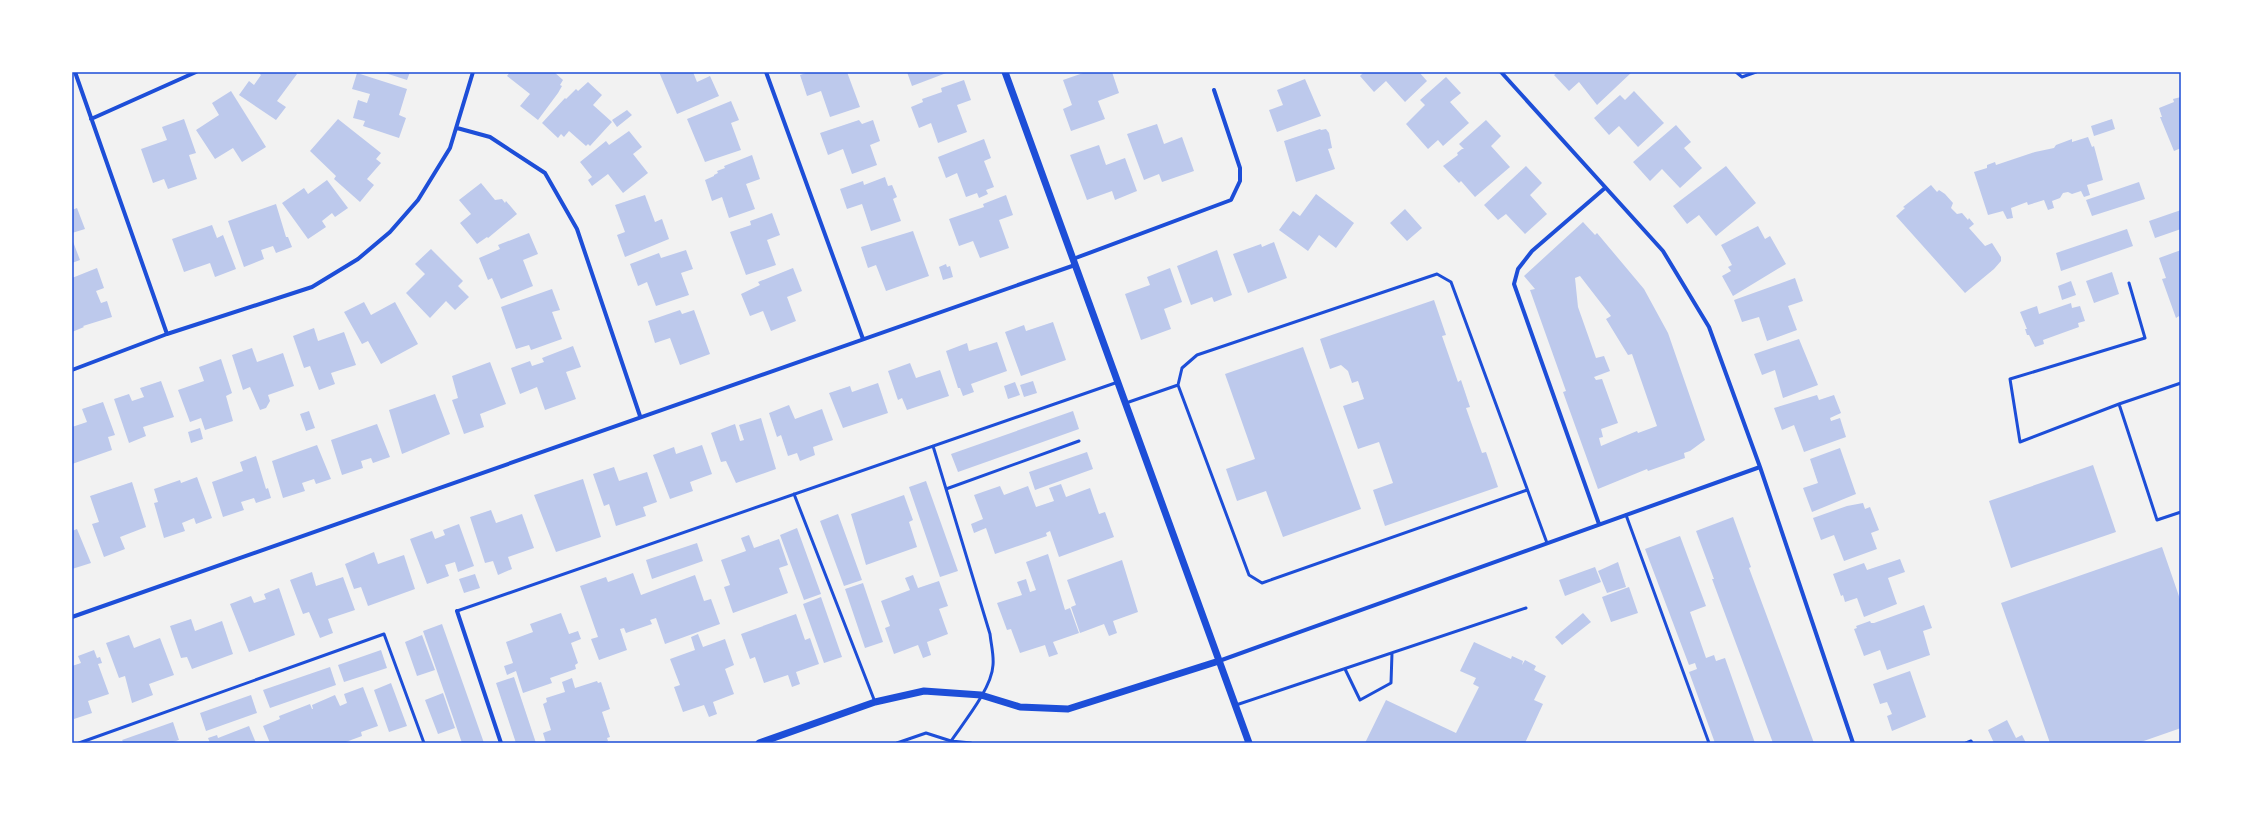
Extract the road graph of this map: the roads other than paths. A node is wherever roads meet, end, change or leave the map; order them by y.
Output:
1 (75, 72) edge
2 (196, 72) edge
3 (473, 72) edge
4 (766, 72) edge
5 (1005, 72) edge
6 (1501, 72) edge
7 (1736, 72) edge
8 (1756, 72) edge
9 (1214, 90) dead end
10 (91, 119) junction
11 (457, 128) junction
12 (1605, 188) junction
13 (1074, 262) junction
14 (2129, 283) dead end
15 (167, 334) junction
16 (863, 339) junction
17 (72, 370) edge
18 (1118, 382) junction
19 (2181, 383) edge
20 (1178, 385) junction
21 (1126, 403) junction
22 (2119, 404) junction
23 (640, 416) junction
24 (1080, 441) dead end
25 (933, 446) junction
26 (1760, 467) junction
27 (946, 489) junction
28 (1527, 490) junction
29 (794, 494) junction
30 (2181, 512) edge
31 (1626, 514) junction
32 (1599, 524) junction
33 (1547, 543) junction
34 (1526, 608) dead end
35 (457, 612) joint
36 (72, 617) edge
37 (1392, 653) junction
38 (1220, 661) junction
39 (1345, 668) junction
40 (981, 695) junction
41 (875, 702) junction
42 (1236, 705) junction
43 (951, 742) edge
44 (79, 743) edge
45 (424, 743) edge
46 (501, 743) edge
47 (759, 743) edge
48 (897, 743) edge
49 (971, 743) edge
50 (1249, 743) edge
51 (1709, 743) edge
52 (1853, 743) edge
53 (1966, 743) edge
54 (1972, 743) edge

1 - 10 street
2 - 10 street
3 - 11 street
4 - 16 street
5 - 13 street
6 - 12 street
7 - 8 lane
9 - 13 street
10 - 15 street
11 - 15 street
11 - 23 street
12 - 26 street
12 - 32 street
13 - 16 street
13 - 18 street
14 - 22 lane
15 - 17 street
16 - 23 street
18 - 21 street
18 - 25 lane
19 - 22 lane
20 - 21 lane
20 - 28 lane
20 - 28 lane
21 - 38 street
22 - 30 lane
23 - 36 street
24 - 27 lane
25 - 27 lane
25 - 29 lane
26 - 31 street
26 - 52 street
27 - 40 lane
28 - 33 lane
29 - 35 lane
29 - 41 lane
31 - 32 street
31 - 51 lane
32 - 33 street
33 - 38 street
34 - 37 lane
35 - 46 street
37 - 39 lane
37 - 39 lane
38 - 40 street
38 - 42 street
39 - 42 lane
40 - 41 street
40 - 43 lane
41 - 47 street
42 - 50 street
43 - 48 lane
43 - 49 lane
44 - 45 lane
53 - 54 lane

